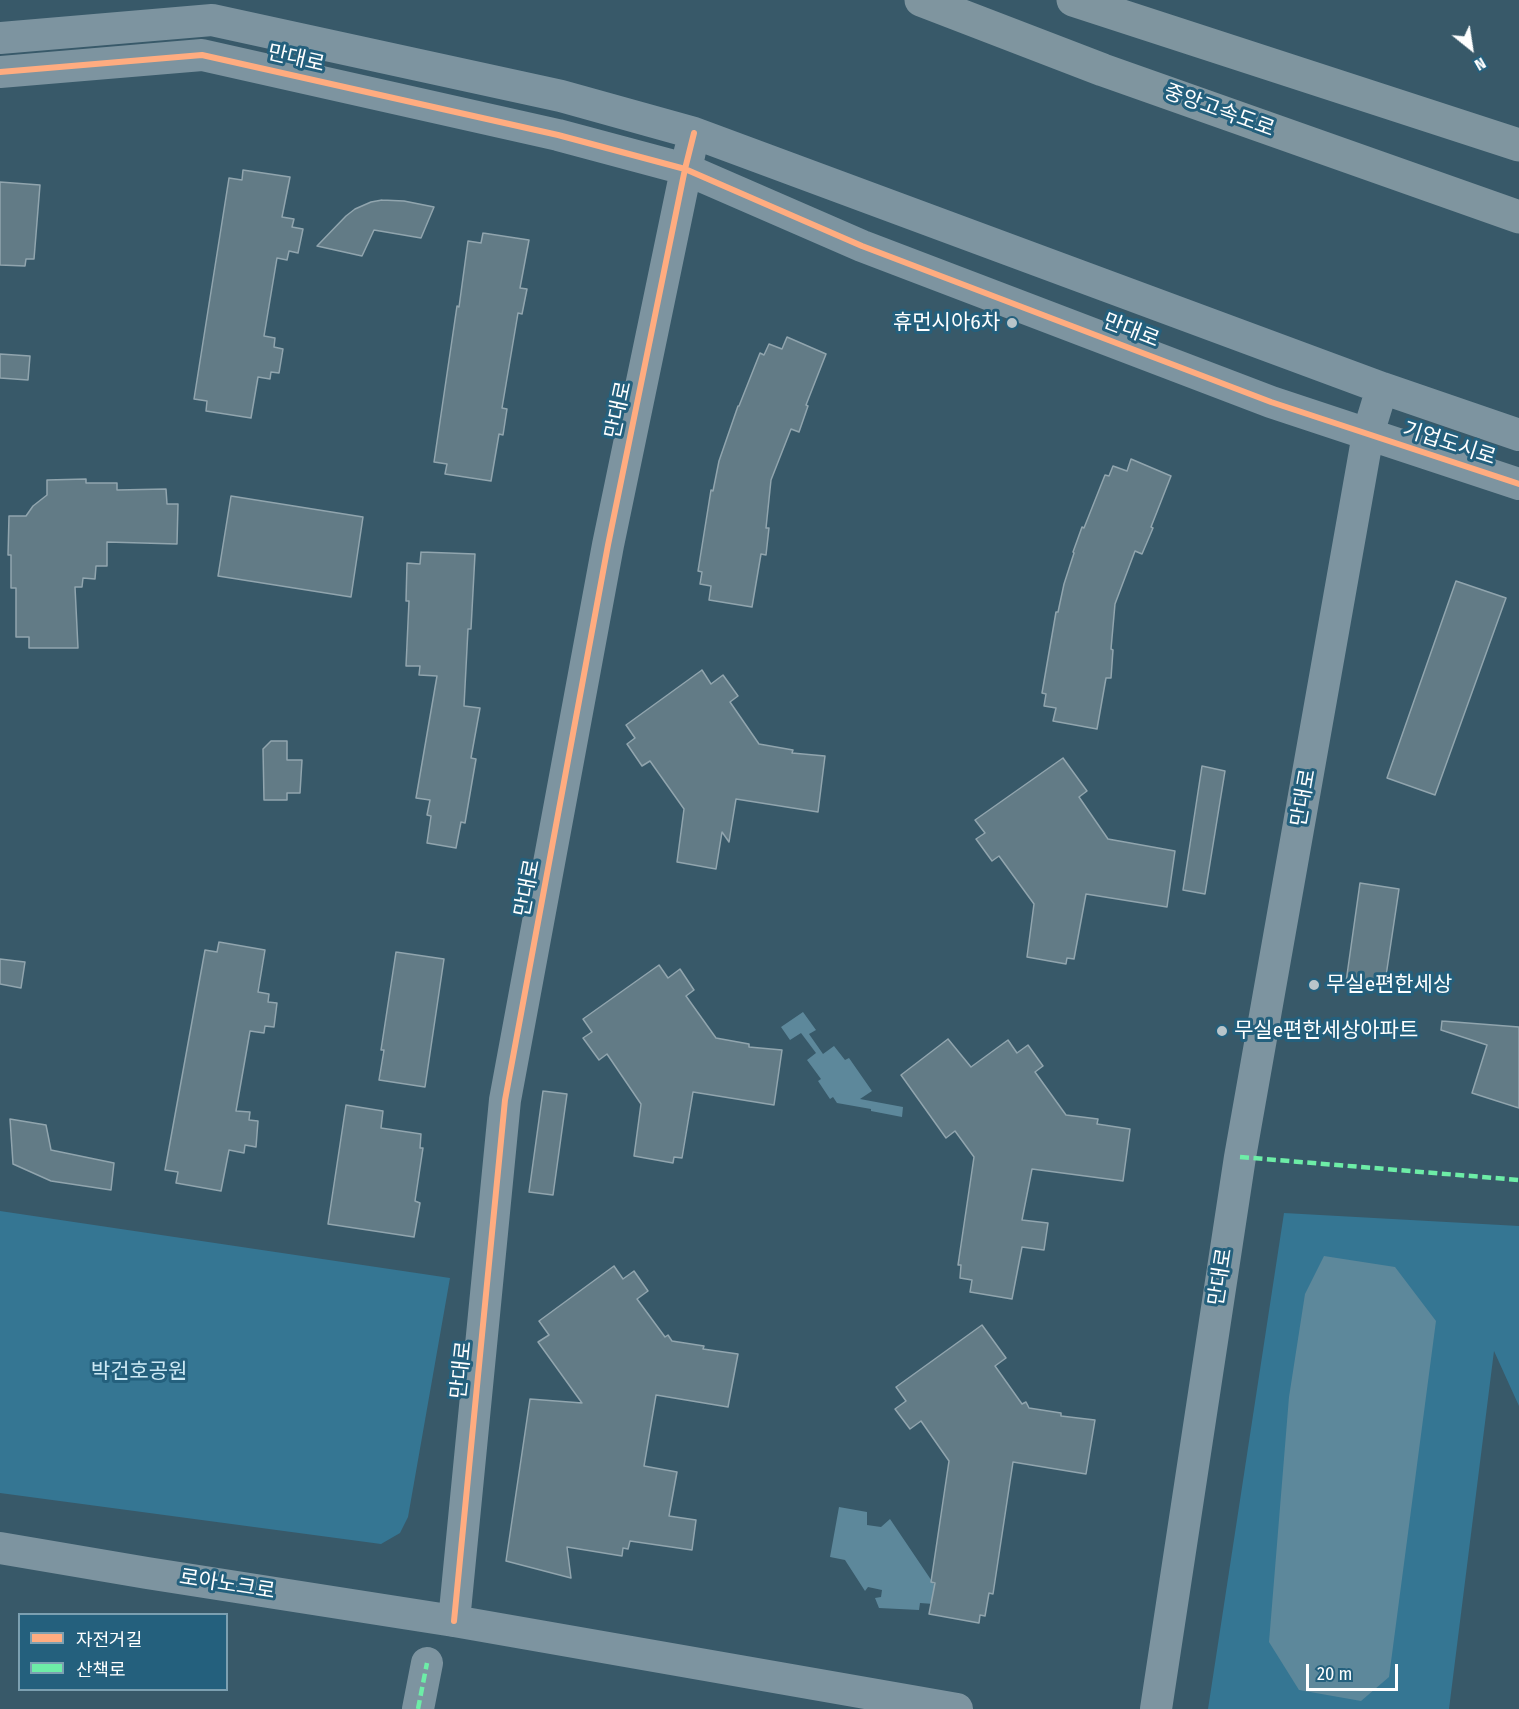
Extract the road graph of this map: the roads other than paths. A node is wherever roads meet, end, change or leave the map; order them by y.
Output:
1 (921, 0) edge
2 (1073, 0) edge
3 (0, 38) edge
4 (0, 72) edge
5 (694, 133) junction
6 (1519, 145) edge
7 (685, 169) junction
8 (1519, 217) edge
9 (1382, 388) junction
10 (1368, 435) junction
11 (1519, 435) edge
12 (1519, 484) edge
13 (0, 1548) edge
14 (453, 1620) junction
15 (427, 1663) dead end
16 (418, 1709) edge
17 (957, 1709) edge
18 (1156, 1709) edge

1 - 8 highway, 중앙고속도로
2 - 6 highway
3 - 5 street, 만대로
4 - 7 street, 만대로
5 - 7 street
5 - 9 street, 만대로
7 - 10 street, 만대로
7 - 14 street, 만대로
9 - 10 street
9 - 11 street, 기업도시로
10 - 12 street, 기업도시로
10 - 18 street, 만대로
13 - 14 street, 로아노크로
14 - 17 street
15 - 16 street

